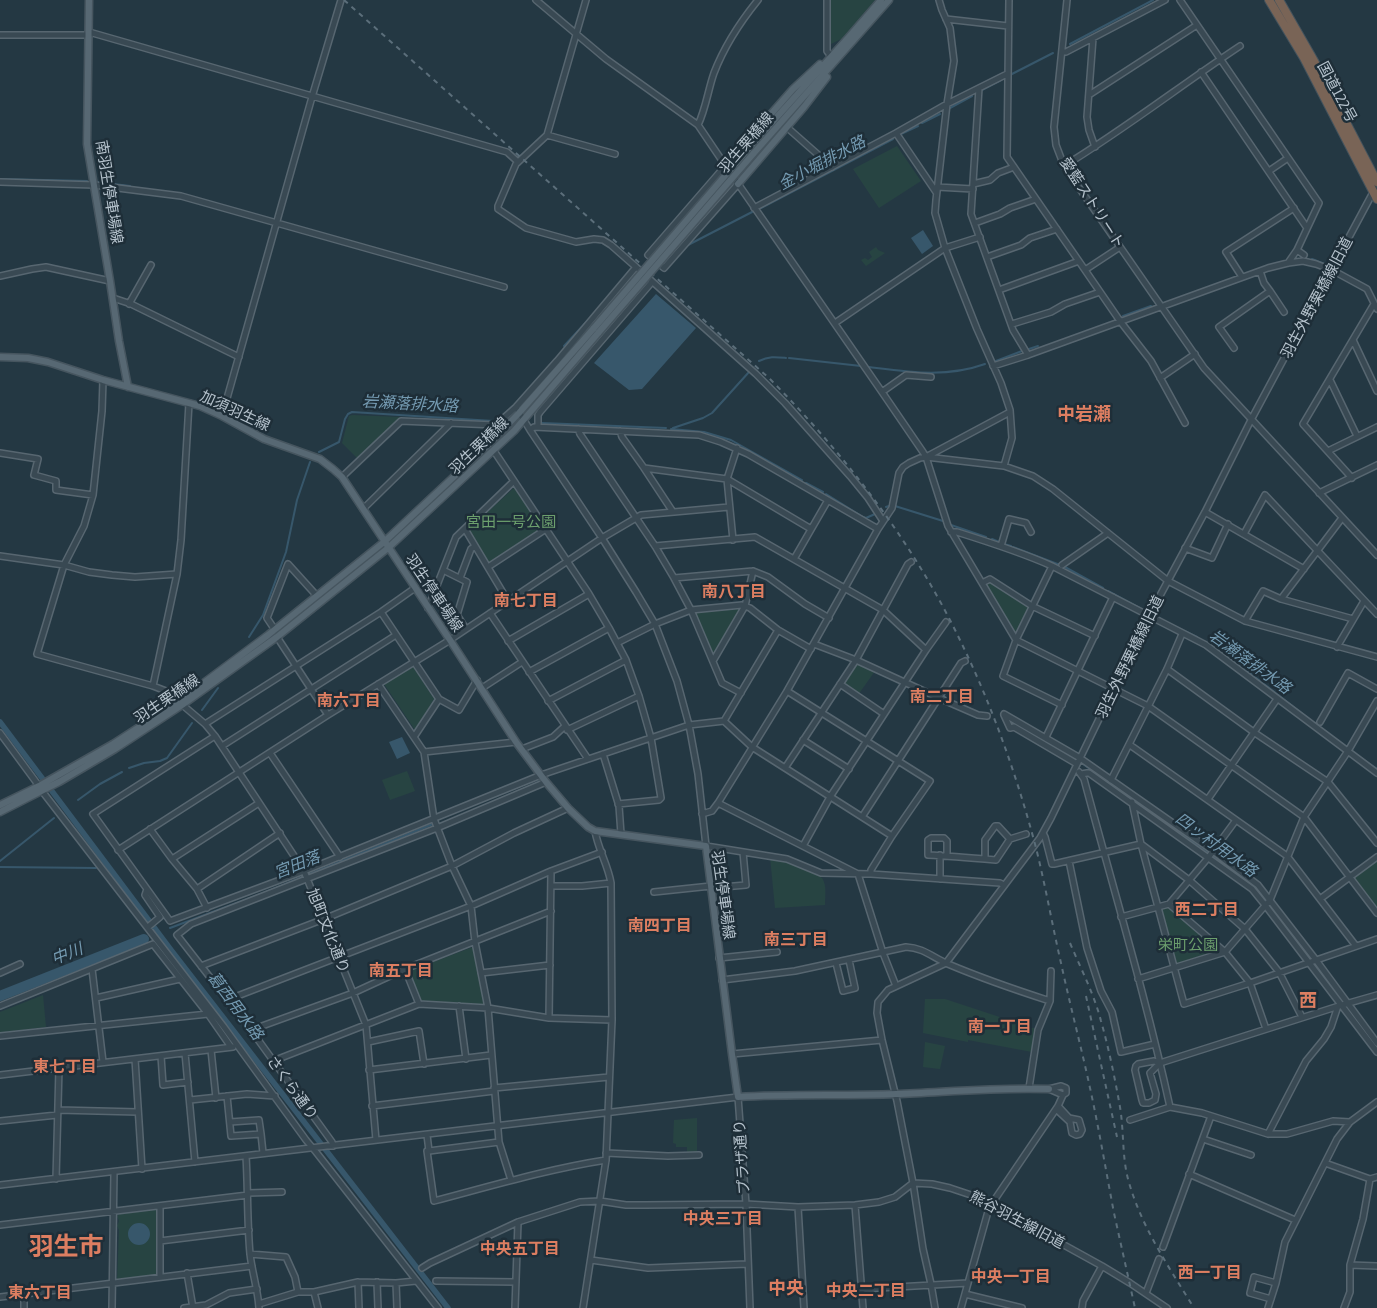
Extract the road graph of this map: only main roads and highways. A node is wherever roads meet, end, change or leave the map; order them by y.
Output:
1 (89, 0) edge
2 (881, 0) edge
3 (889, 0) edge
4 (1269, 0) edge
5 (1279, 0) edge
6 (851, 39) junction
7 (726, 165) road end
8 (738, 184) road end
9 (1376, 186) edge
10 (1377, 199) edge
11 (597, 330) junction
12 (0, 356) edge
13 (128, 387) junction
14 (387, 545) junction
15 (276, 633) junction
16 (41, 788) junction
17 (0, 806) edge
18 (0, 812) edge
19 (1049, 1089) road end

1 - 13 main road, 南羽生停車場線
2 - 6 main road, 羽生栗橋線
3 - 6 main road, 羽生栗橋線
4 - 9 highway, 国道122号
5 - 9 highway, 国道122号
6 - 7 main road
6 - 8 main road
6 - 11 main road, 羽生栗橋線, bridge
9 - 10 highway, 国道122号
11 - 14 main road, 羽生栗橋線
11 - 14 main road, 羽生栗橋線
12 - 13 main road, 加須羽生線
13 - 14 main road, 加須羽生線
14 - 15 main road, 羽生栗橋線
14 - 15 main road, 羽生栗橋線
14 - 19 main road, 羽生停車場線
15 - 16 main road, 羽生栗橋線
16 - 17 main road, 羽生栗橋線
16 - 18 main road, 羽生栗橋線

